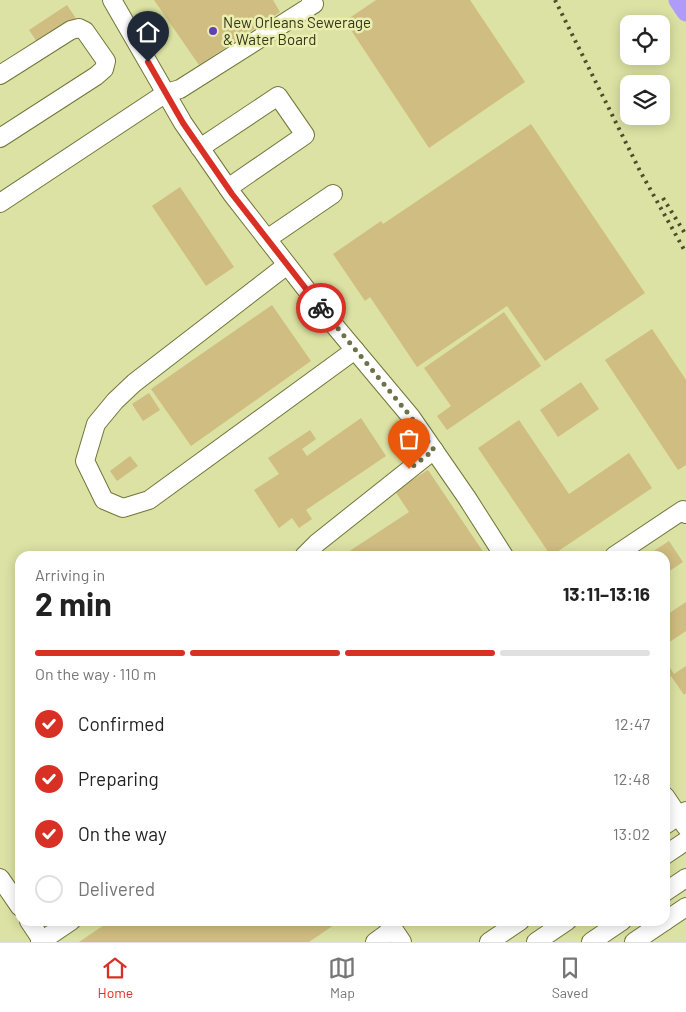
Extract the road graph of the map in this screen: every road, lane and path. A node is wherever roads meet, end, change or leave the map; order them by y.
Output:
1 (112, 0) edge
2 (311, 0) edge
3 (0, 75) edge
4 (166, 93) junction
5 (0, 138) edge
6 (200, 148) junction
7 (228, 188) junction
8 (333, 194) dead end
9 (0, 203) edge
10 (267, 239) junction
11 (287, 265) junction
12 (355, 350) junction
13 (434, 450) junction
14 (684, 512) edge
15 (309, 551) edge
16 (501, 551) edge
17 (622, 551) edge
18 (670, 805) edge
19 (679, 820) edge
20 (686, 841) edge
21 (670, 852) edge
22 (0, 878) edge
23 (686, 878) edge
24 (670, 889) edge
25 (15, 900) edge
26 (686, 907) edge
27 (670, 918) edge
28 (32, 926) edge
29 (64, 926) edge
30 (513, 926) edge
31 (559, 926) edge
32 (615, 926) edge
33 (658, 926) edge
34 (394, 931) edge
35 (42, 941) edge
36 (375, 942) edge
37 (489, 942) edge
38 (536, 942) edge
39 (591, 942) edge
40 (634, 942) edge

1 - 4 street
2 - 4 street
3 - 5 street
4 - 6 street
4 - 9 street
6 - 7 street
6 - 7 street
7 - 10 street
8 - 10 street
10 - 11 street
11 - 12 street
11 - 12 street
12 - 13 street
13 - 15 street
13 - 16 street
14 - 17 street
18 - 19 street
20 - 21 street
22 - 25 street
23 - 24 street
26 - 27 street
28 - 35 street
29 - 35 street
30 - 37 street
31 - 38 street
32 - 39 street
33 - 40 street
34 - 36 street

